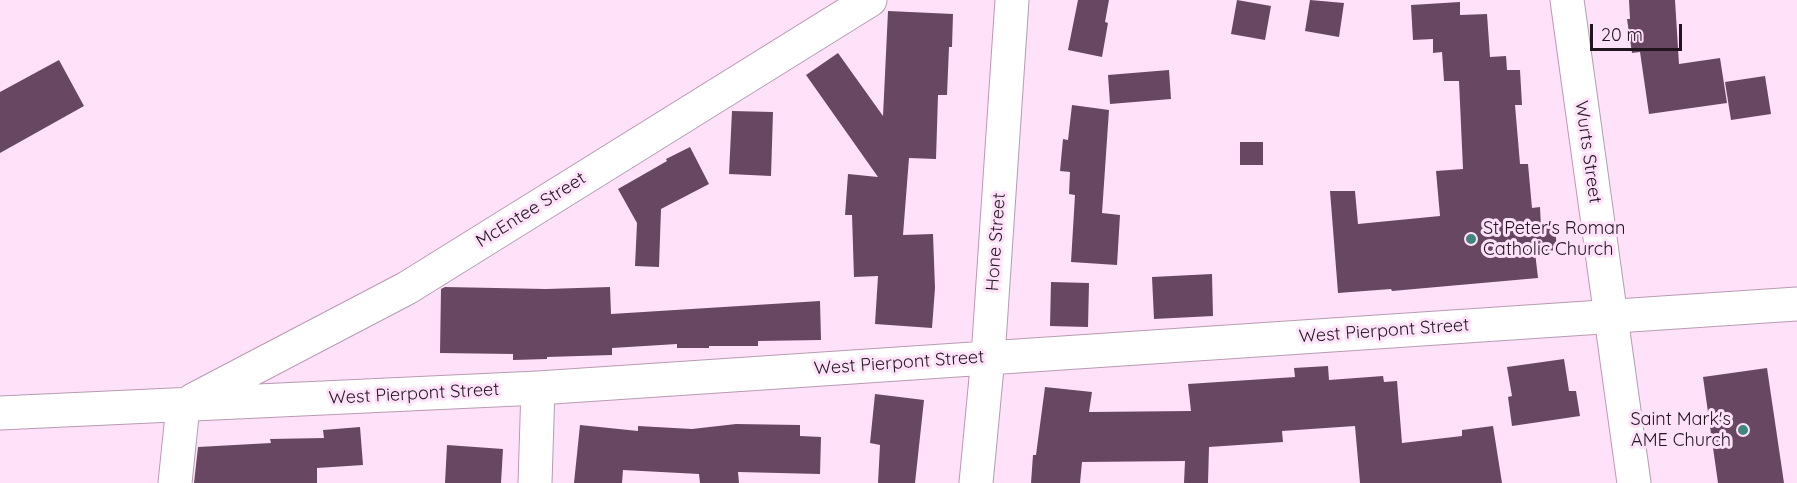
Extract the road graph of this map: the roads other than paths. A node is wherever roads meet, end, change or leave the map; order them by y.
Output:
1 (870, 0) edge
2 (1012, 0) edge
3 (1567, 0) edge
4 (1797, 304) edge
5 (1611, 316) junction
6 (988, 357) junction
7 (538, 388) junction
8 (183, 406) junction
9 (0, 413) edge
10 (175, 483) edge
11 (535, 483) edge
12 (976, 483) edge
13 (1634, 483) edge

1 - 8 main road, McEntee Street
2 - 6 main road, Hone Street
3 - 5 main road, Wurts Street
4 - 5 main road, West Pierpont Street
5 - 6 main road, West Pierpont Street
5 - 13 main road, Wurts Street
6 - 7 main road, West Pierpont Street
6 - 12 main road, Hone Street
7 - 8 main road, West Pierpont Street
7 - 11 main road
8 - 9 main road, West Pierpont Street
8 - 10 main road

